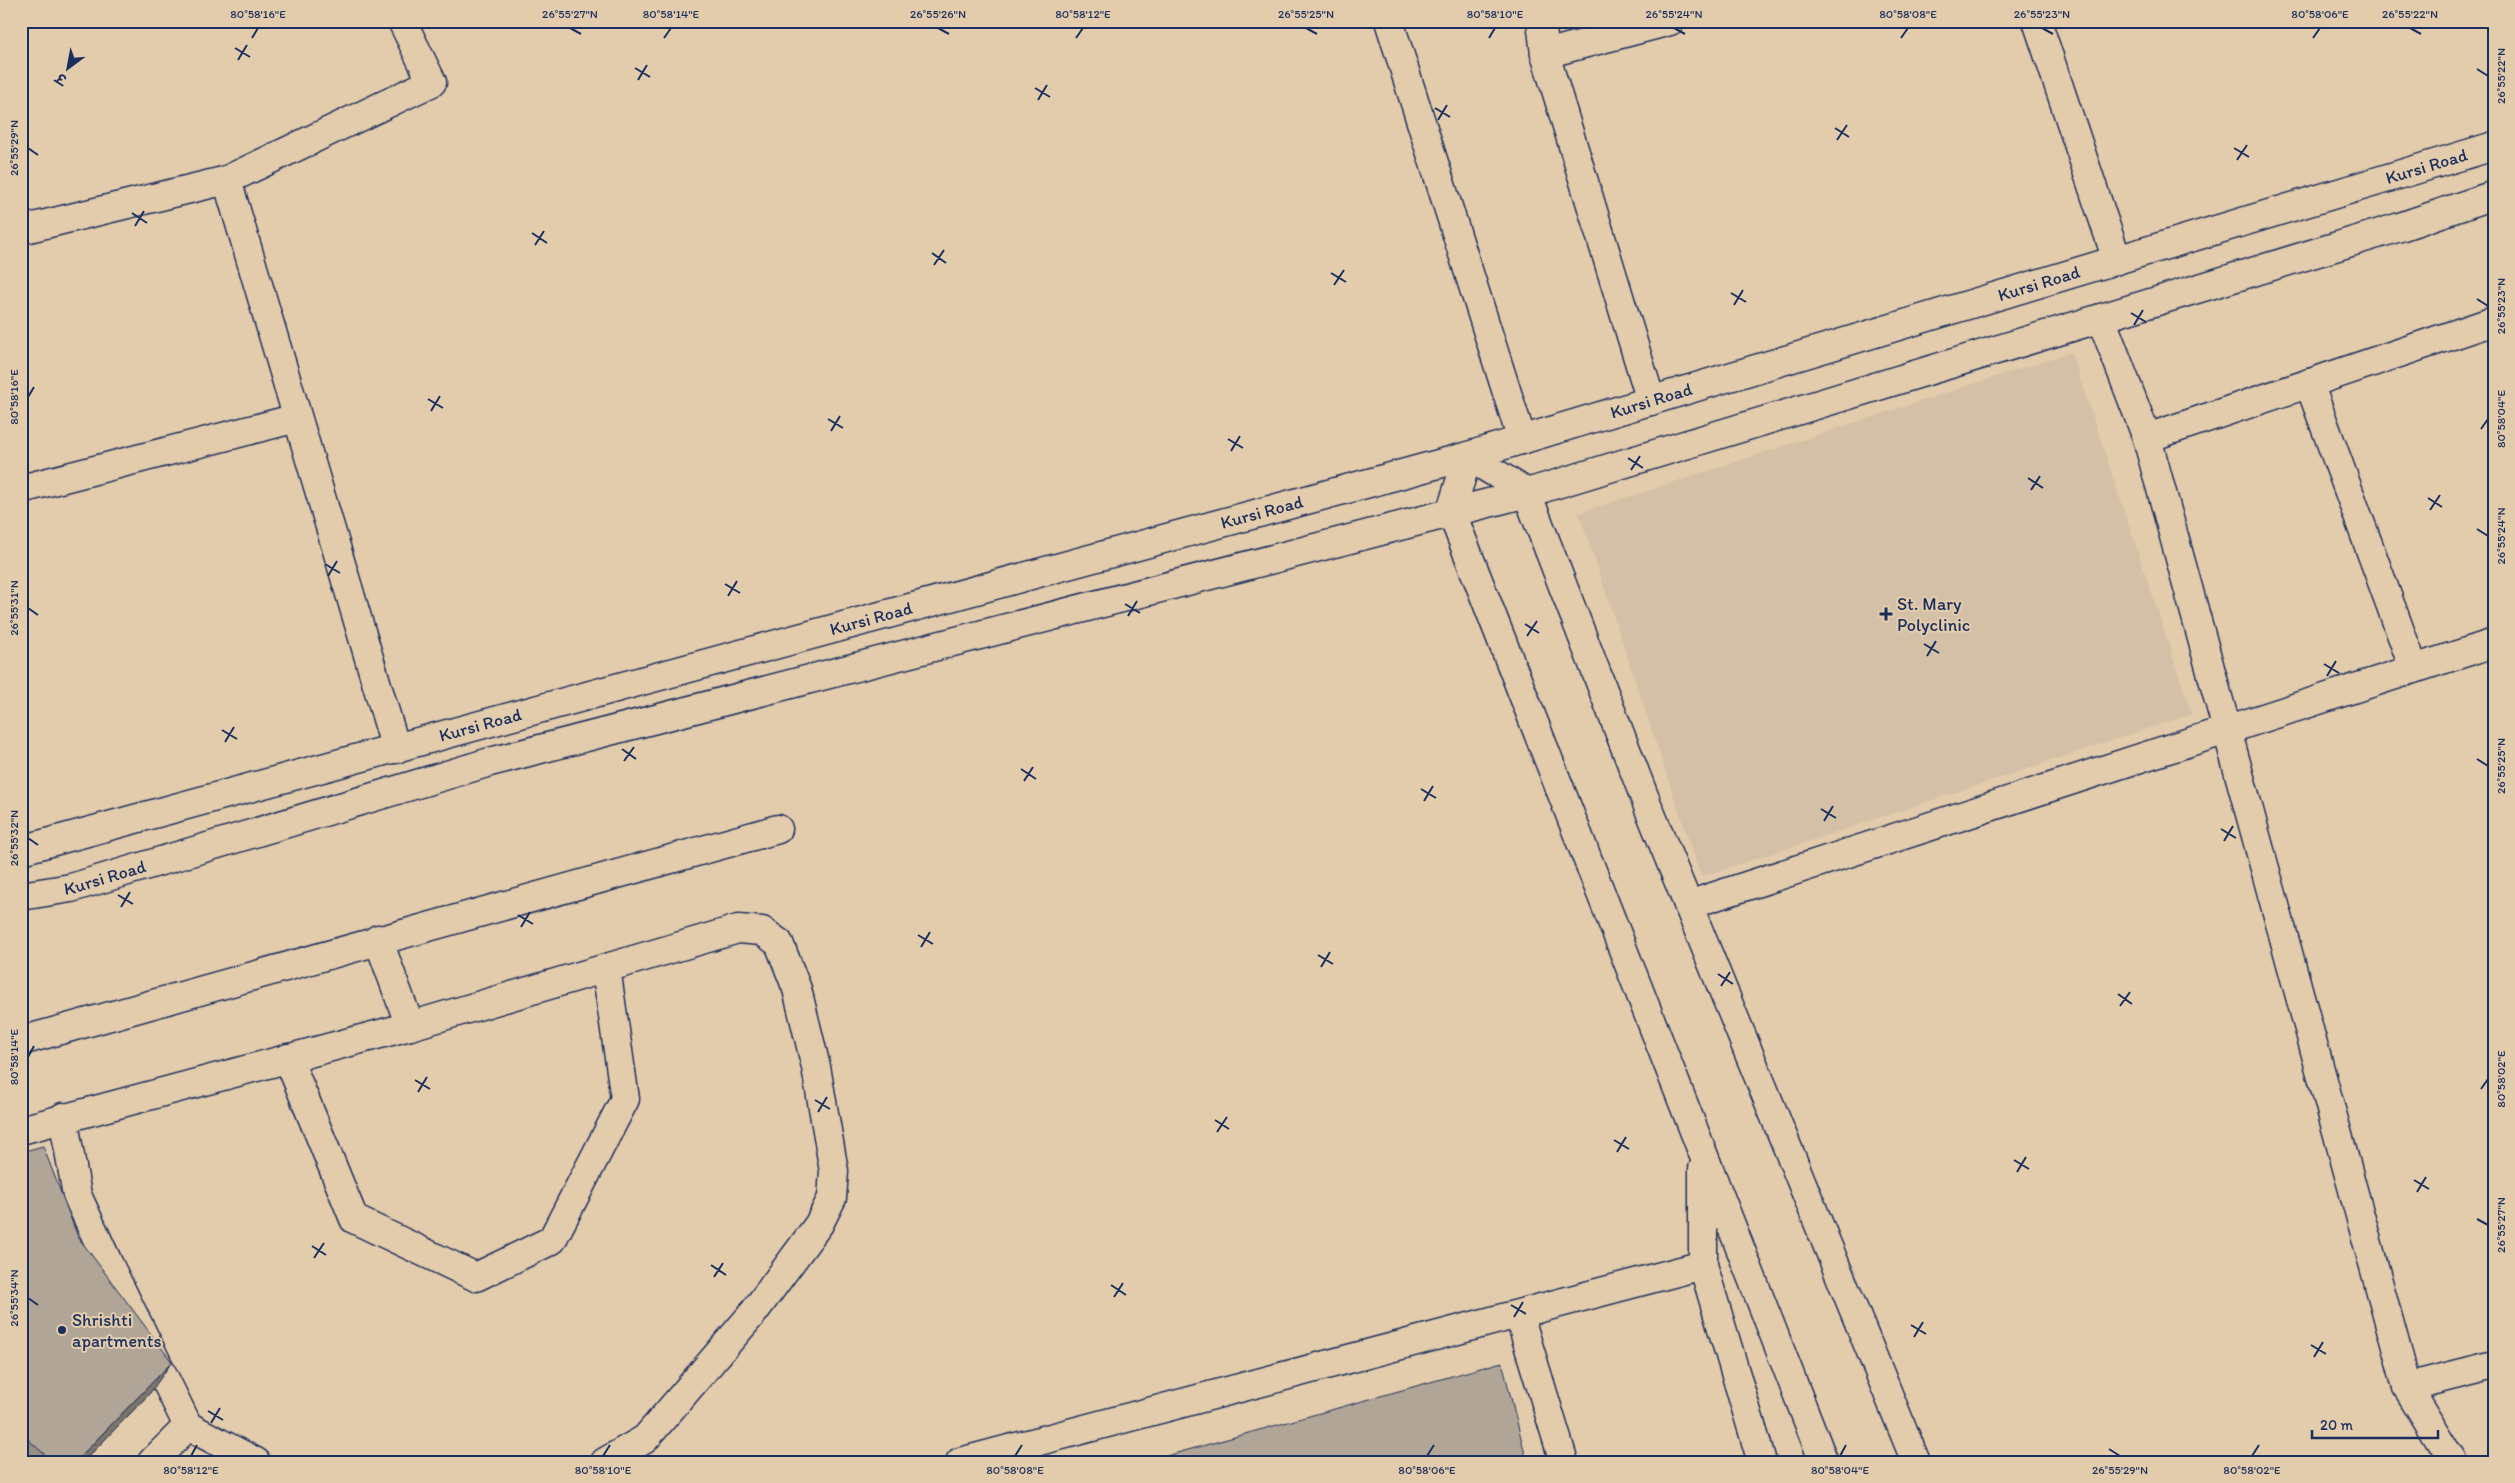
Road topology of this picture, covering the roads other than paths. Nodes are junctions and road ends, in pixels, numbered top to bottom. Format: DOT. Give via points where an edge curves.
graph roads {
  1 [pos="402,21"];
  2 [pos="1389,21"];
  3 [pos="1541,21"];
  4 [pos="1670,21"];
  5 [pos="2037,21"];
  6 [pos="1544,54"];
  7 [pos="2494,146"];
  8 [pos="227,180"];
  9 [pos="2494,196"];
  10 [pos="21,230"];
  11 [pos="2117,260"];
  12 [pos="2101,318"];
  13 [pos="2494,321"];
  14 [pos="2309,383"];
  15 [pos="1650,401"];
  16 [pos="298,418"];
  17 [pos="2146,438"];
  18 [pos="1522,440"];
  19 [pos="1468,456"];
  20 [pos="21,489"];
  21 [pos="1527,493"];
  22 [pos="1451,511"];
  23 [pos="939,600"];
  24 [pos="950,643"];
  25 [pos="2494,643"];
  26 [pos="747,652"];
  27 [pos="2414,669"];
  28 [pos="759,692"];
  29 [pos="2226,730"];
  30 [pos="396,749"];
  31 [pos="346,762"];
  32 [pos="360,801"];
  33 [pos="778,829"];
  34 [pos="21,850"];
  35 [pos="21,896"];
  36 [pos="1688,905"];
  37 [pos="378,939"];
  38 [pos="606,968"];
  39 [pos="410,1026"];
  40 [pos="21,1041"];
  41 [pos="288,1058"];
  42 [pos="63,1117"];
  43 [pos="21,1130"];
  44 [pos="1703,1154"];
  45 [pos="1704,1265"];
  46 [pos="1519,1315"];
  47 [pos="2494,1365"];
  48 [pos="2407,1387"];
  49 [pos="188,1426"];
  50 [pos="152,1462"];
  51 [pos="256,1462"];
  52 [pos="605,1462"];
  53 [pos="960,1462"];
  54 [pos="1564,1462"];
  55 [pos="1762,1462"];
  56 [pos="1824,1462"];
  57 [pos="1916,1462"];
  58 [pos="2453,1462"];
  1 -- 8 [label="street" via="432,82"];
  2 -- 18 [label="street"];
  3 -- 6 [label="street"];
  4 -- 6 [label="street"];
  5 -- 11 [label="street"];
  6 -- 15 [label="street"];
  7 -- 11 [label="street, Kursi Road"];
  8 -- 10 [label="street"];
  8 -- 16 [label="street"];
  9 -- 12 [label="street, Kursi Road"];
  11 -- 15 [label="street, Kursi Road"];
  12 -- 17 [label="street"];
  12 -- 21 [label="street, Kursi Road"];
  13 -- 14 [label="street"];
  14 -- 17 [label="street"];
  14 -- 27 [label="street"];
  15 -- 18 [label="street, Kursi Road"];
  16 -- 20 [label="street"];
  16 -- 30 [label="street"];
  17 -- 29 [label="street"];
  18 -- 19 [label="street, Kursi Road"];
  19 -- 21 [label="street"];
  19 -- 22 [label="street"];
  19 -- 23 [label="street, Kursi Road"];
  21 -- 22 [label="street, Kursi Road"];
  21 -- 36 [label="street"];
  22 -- 24 [label="street, Kursi Road"];
  22 -- 44 [label="street"];
  23 -- 24 [label="street"];
  23 -- 26 [label="street, Kursi Road"];
  24 -- 28 [label="street, Kursi Road"];
  25 -- 27 [label="street"];
  26 -- 28 [label="street"];
  26 -- 30 [label="street, Kursi Road"];
  27 -- 29 [label="street"];
  28 -- 32 [label="street, Kursi Road" via="490,762"];
  29 -- 36 [label="street"];
  29 -- 48 [label="street"];
  30 -- 31 [label="street, Kursi Road"];
  31 -- 32 [label="street"];
  31 -- 34 [label="street, Kursi Road"];
  32 -- 35 [label="street, Kursi Road" via="70,888"];
  33 -- 37 [label="street"];
  36 -- 57 [label="street"];
  37 -- 39 [label="street"];
  37 -- 40 [label="street"];
  38 -- 39 [label="street"];
  38 -- 41 [label="street" via="625,1098 552,1240 476,1277 354,1220"];
  38 -- 52 [label="street" via="738,930 762,931 779,943 797,989 816,1067 834,1171 832,1198 819,1224 754,1312 645,1439"];
  39 -- 41 [label="street"];
  41 -- 42 [label="street"];
  42 -- 43 [label="street"];
  42 -- 49 [label="street" via="77,1195"];
  44 -- 45 [label="street"];
  44 -- 56 [label="street"];
  45 -- 46 [label="street"];
  45 -- 55 [label="street"];
  46 -- 53 [label="street"];
  46 -- 54 [label="street"];
  47 -- 48 [label="street"];
  48 -- 58 [label="street"];
  49 -- 50 [label="street"];
  49 -- 51 [label="street"];
}
